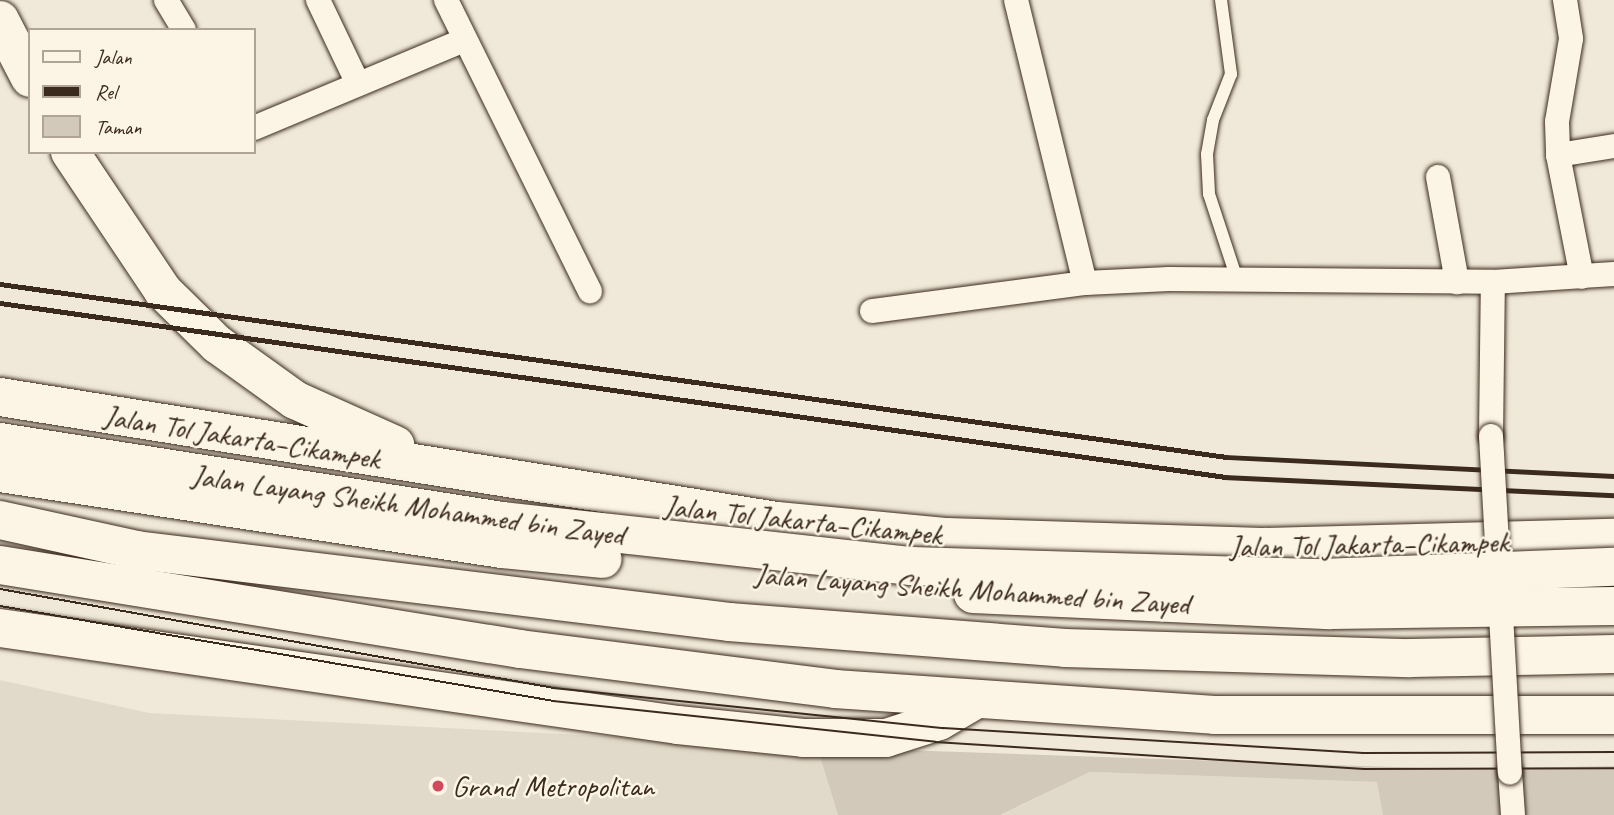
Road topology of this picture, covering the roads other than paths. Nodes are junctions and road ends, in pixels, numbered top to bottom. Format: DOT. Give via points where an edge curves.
graph roads {
  1 [pos="166,0"];
  2 [pos="318,0"];
  3 [pos="446,0"];
  4 [pos="1016,0"];
  5 [pos="1221,0"];
  6 [pos="1565,0"];
  7 [pos="0,20"];
  8 [pos="183,28"];
  9 [pos="462,41"];
  10 [pos="28,74"];
  11 [pos="358,84"];
  12 [pos="256,127"];
  13 [pos="1614,146"];
  14 [pos="71,154"];
  15 [pos="1558,155"];
  16 [pos="1438,177"];
  17 [pos="1614,274"];
  18 [pos="1582,277"];
  19 [pos="1237,279"];
  20 [pos="1457,282"];
  21 [pos="1493,282"];
  22 [pos="1085,283"];
  23 [pos="590,291"];
  24 [pos="872,311"];
  25 [pos="0,397"];
  26 [pos="0,442"];
  27 [pos="0,473"];
  28 [pos="584,493"];
  29 [pos="0,520"];
  30 [pos="1614,538"];
  31 [pos="0,565"];
  32 [pos="1614,567"];
  33 [pos="1614,606"];
  34 [pos="0,628"];
  35 [pos="1614,654"];
  36 [pos="975,700"];
  37 [pos="1614,715"];
  38 [pos="1513,815"];
  1 -- 8 [label="street"];
  2 -- 11 [label="street"];
  3 -- 9 [label="street"];
  4 -- 22 [label="street"];
  5 -- 19 [label="lane" via="1231,74 1213,120 1207,154 1209,194"];
  6 -- 15 [label="street" via="1571,39 1558,122"];
  7 -- 10 [label="highway"];
  9 -- 11 [label="street"];
  9 -- 23 [label="street"];
  11 -- 12 [label="street"];
  13 -- 15 [label="street"];
  14 -- 28 [label="highway" via="163,291 217,344 285,393 390,444"];
  15 -- 18 [label="street"];
  16 -- 20 [label="street"];
  17 -- 18 [label="street"];
  18 -- 21 [label="street"];
  19 -- 20 [label="street"];
  19 -- 22 [label="street"];
  20 -- 21 [label="street"];
  21 -- 38 [label="street, bridge" via="1491,436"];
  22 -- 24 [label="street"];
  25 -- 28 [label="highway, Jalan Tol Jakarta–Cikampek"];
  26 -- 32 [label="highway, Jalan Layang Sheikh Mohammed bin Zayed, bridge" via="502,521 911,566 1308,578"];
  27 -- 33 [label="highway, Jalan Layang Sheikh Mohammed bin Zayed, bridge" via="502,549 931,592 1331,610"];
  28 -- 30 [label="highway, Jalan Tol Jakarta–Cikampek" via="777,521 947,537 1262,547"];
  29 -- 35 [label="highway" via="136,550 729,622 1065,648 1410,658"];
  31 -- 36 [label="highway" via="520,649 835,689"];
  34 -- 36 [label="highway" via="678,725 803,738 886,738 939,721"];
  36 -- 37 [label="highway" via="1319,717"];
}
